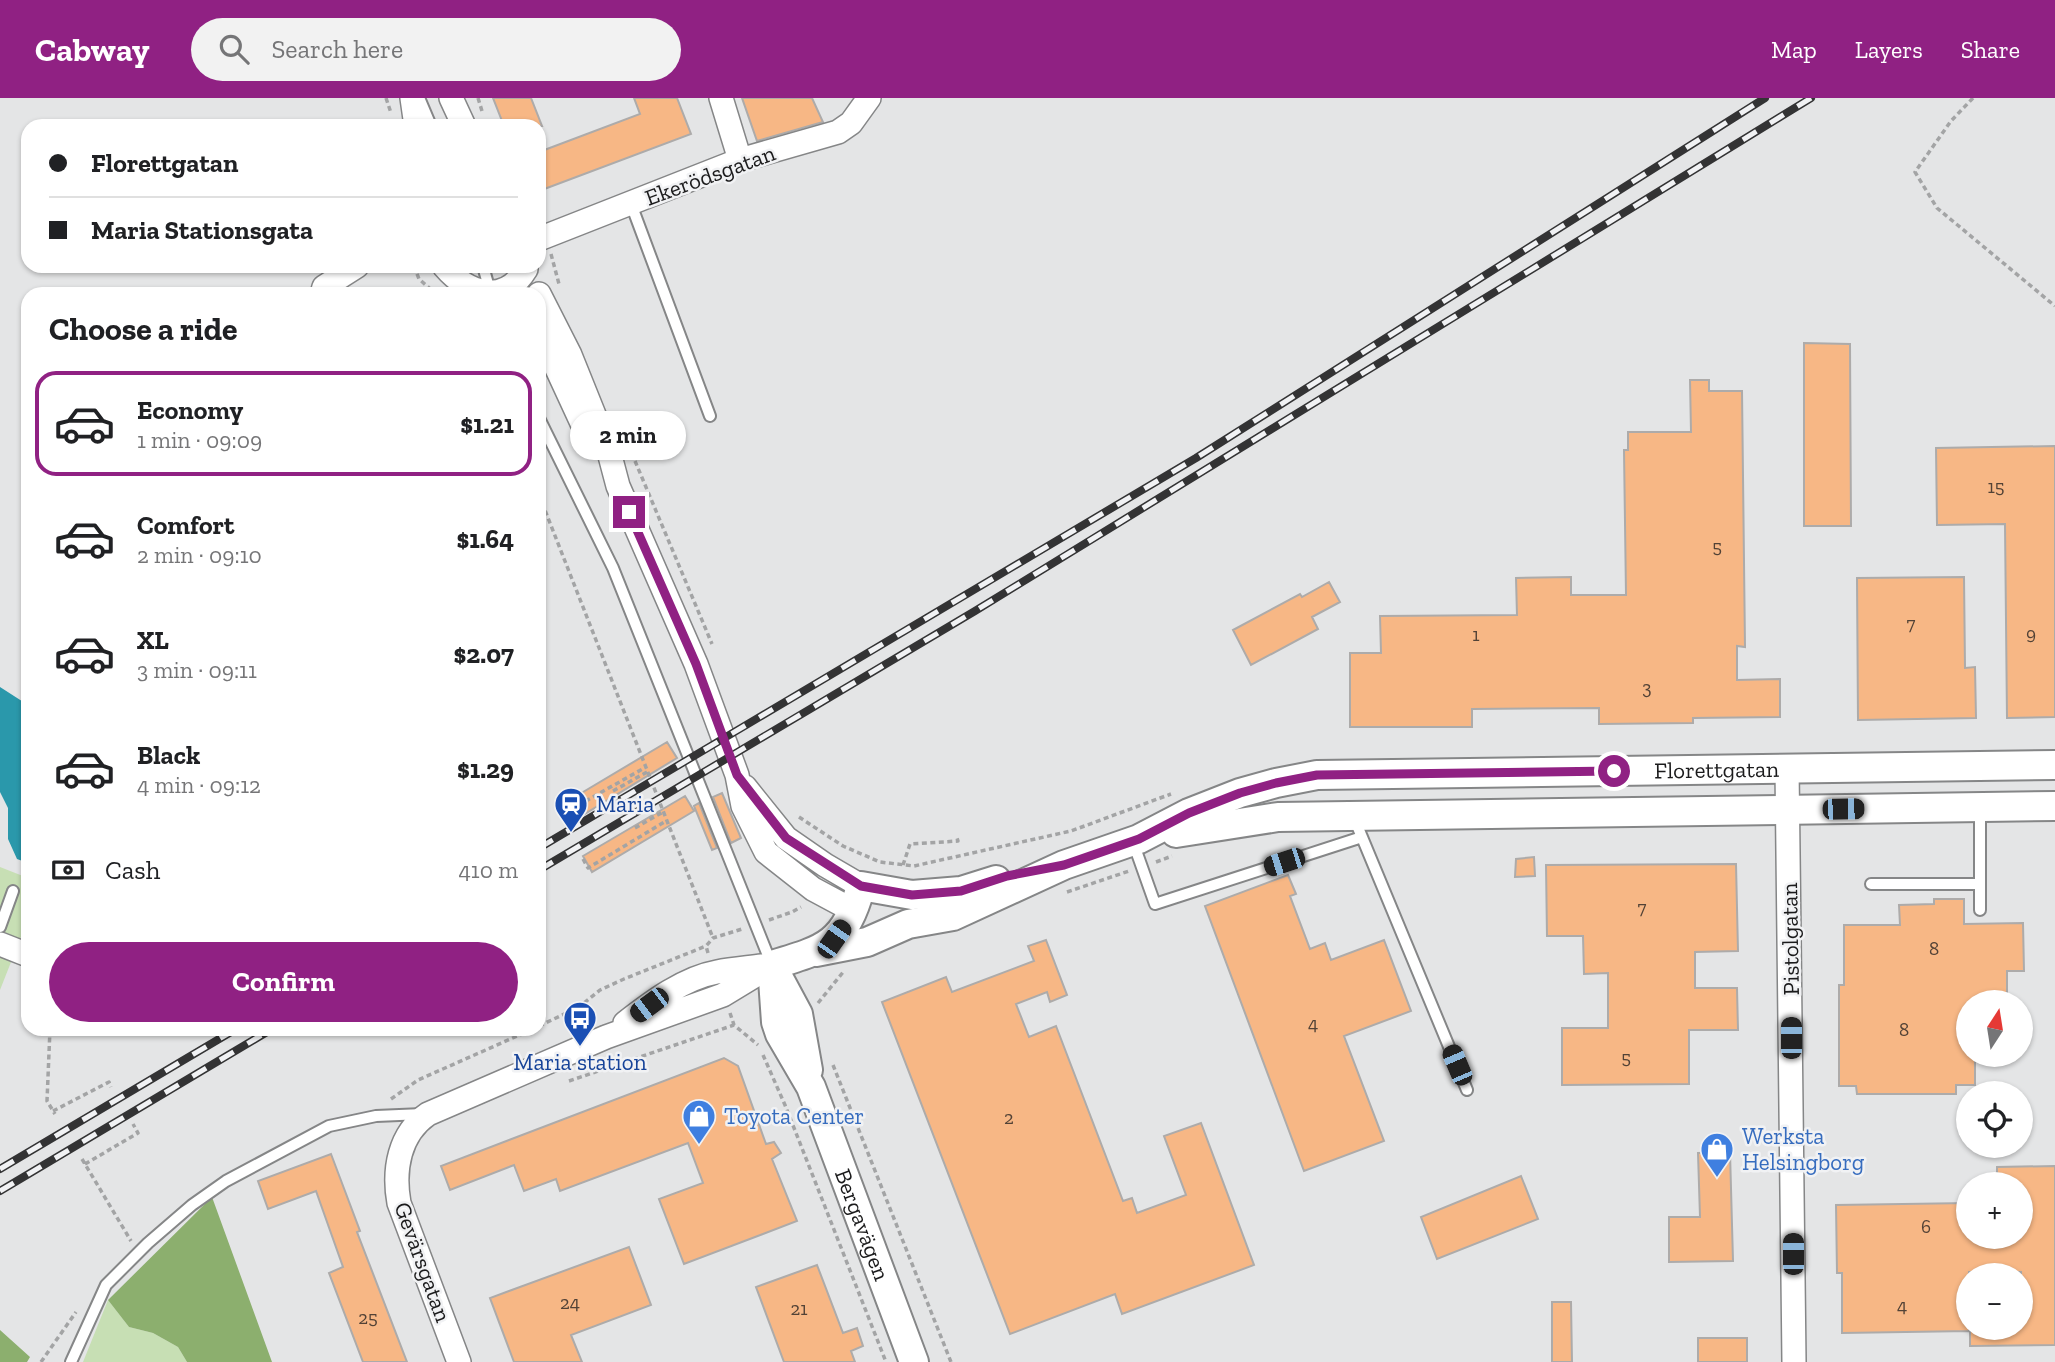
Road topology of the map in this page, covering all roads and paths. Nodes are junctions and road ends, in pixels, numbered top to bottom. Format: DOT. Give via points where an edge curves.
graph roads {
  1 [pos="412,98"];
  2 [pos="418,98"];
  3 [pos="449,98"];
  4 [pos="721,98"];
  5 [pos="869,98"];
  6 [pos="1973,98"];
  7 [pos="415,119"];
  8 [pos="428,119"];
  9 [pos="452,119"];
  10 [pos="460,119"];
  11 [pos="740,160"];
  12 [pos="631,204"];
  13 [pos="546,236"];
  14 [pos="346,273"];
  15 [pos="417,273"];
  16 [pos="450,273"];
  17 [pos="531,273"];
  18 [pos="326,287"];
  19 [pos="428,287"];
  20 [pos="471,287"];
  21 [pos="541,287"];
  22 [pos="546,293"];
  23 [pos="2055,306"];
  24 [pos="546,346"];
  25 [pos="710,416"];
  26 [pos="546,432"];
  27 [pos="631,452"];
  28 [pos="618,486"];
  29 [pos="546,513"];
  30 [pos="713,648"];
  31 [pos="2055,765"];
  32 [pos="1787,768"];
  33 [pos="647,769"];
  34 [pos="737,775"];
  35 [pos="613,791"];
  36 [pos="2055,806"];
  37 [pos="1980,807"];
  38 [pos="1788,810"];
  39 [pos="663,812"];
  40 [pos="570,816"];
  41 [pos="797,817"];
  42 [pos="666,821"];
  43 [pos="1357,826"];
  44 [pos="635,828"];
  45 [pos="956,835"];
  46 [pos="1138,849"];
  47 [pos="1176,855"];
  48 [pos="583,859"];
  49 [pos="903,865"];
  50 [pos="1064,865"];
  51 [pos="914,866"];
  52 [pos="1871,884"];
  53 [pos="1980,884"];
  54 [pos="813,889"];
  55 [pos="13,891"];
  56 [pos="1059,894"];
  57 [pos="858,899"];
  58 [pos="1980,909"];
  59 [pos="908,923"];
  60 [pos="757,924"];
  61 [pos="0,926"];
  62 [pos="0,944"];
  63 [pos="706,946"];
  64 [pos="21,952"];
  65 [pos="816,952"];
  66 [pos="772,965"];
  67 [pos="845,970"];
  68 [pos="787,1018"];
  69 [pos="546,1023"];
  70 [pos="734,1025"];
  71 [pos="746,1033"];
  72 [pos="50,1036"];
  73 [pos="517,1036"];
  74 [pos="758,1044"];
  75 [pos="833,1065"];
  76 [pos="569,1080"];
  77 [pos="111,1087"];
  78 [pos="1467,1090"];
  79 [pos="428,1114"];
  80 [pos="376,1116"];
  81 [pos="133,1124"];
  82 [pos="82,1159"];
  83 [pos="85,1164"];
  84 [pos="133,1244"];
  85 [pos="71,1362"];
  86 [pos="460,1362"];
  87 [pos="886,1362"];
  88 [pos="915,1362"];
  89 [pos="951,1362"];
  90 [pos="1794,1362"];
  1 -- 7 [label="street"];
  2 -- 8 [label="lane"];
  3 -- 9 [label="lane"];
  3 -- 10 [label="street"];
  4 -- 11 [label="street"];
  5 -- 11 [label="street, Ekerödsgatan" via="851,123 838,132"];
  6 -- 23 [label="path" via="1915,172 1937,208"];
  11 -- 12 [label="street, Ekerödsgatan"];
  12 -- 13 [label="street, Ekerödsgatan"];
  12 -- 25 [label="lane"];
  14 -- 18 [label="street"];
  15 -- 19 [label="path"];
  16 -- 20 [label="street"];
  17 -- 21 [label="street"];
  22 -- 28 [label="street"];
  24 -- 28 [label="street" via="605,472"];
  26 -- 60 [label="lane" via="613,568"];
  27 -- 30 [label="path"];
  28 -- 34 [label="street" via="696,664"];
  29 -- 33 [label="path"];
  31 -- 32 [label="street, Florettgatan"];
  32 -- 38 [label="street, Pistolgatan"];
  32 -- 46 [label="street, Florettgatan" via="1317,775 1240,793 1189,813"];
  33 -- 35 [label="path"];
  33 -- 39 [label="path"];
  33 -- 40 [label="path" via="568,811"];
  34 -- 54 [label="street" via="743,806 766,852"];
  34 -- 57 [label="street" via="786,838"];
  36 -- 37 [label="street, Florettgatan"];
  37 -- 38 [label="street, Florettgatan"];
  37 -- 53 [label="lane"];
  38 -- 43 [label="street, Florettgatan"];
  38 -- 90 [label="street, Pistolgatan"];
  39 -- 42 [label="path"];
  39 -- 44 [label="path"];
  41 -- 49 [label="path" via="843,846 880,862"];
  42 -- 48 [label="path" via="588,868"];
  42 -- 60 [label="path" via="713,938"];
  43 -- 46 [label="street, Florettgatan" via="1278,817 1242,820"];
  43 -- 46 [label="lane" via="1155,904"];
  43 -- 78 [label="lane"];
  45 -- 49 [label="path" via="958,841 910,844"];
  46 -- 47 [label="path"];
  46 -- 50 [label="street, Florettgatan"];
  46 -- 56 [label="path"];
  49 -- 51 [label="path"];
  50 -- 57 [label="street, Florettgatan" via="961,891"];
  50 -- 59 [label="street, Florettgatan" via="953,916"];
  52 -- 53 [label="lane"];
  53 -- 58 [label="lane"];
  54 -- 57 [label="street"];
  54 -- 60 [label="path" via="804,905"];
  55 -- 61 [label="lane"];
  57 -- 59 [label="street"];
  57 -- 65 [label="street, Gevärsgatan" via="834,939"];
  59 -- 65 [label="street, Florettgatan" via="867,942"];
  60 -- 66 [label="lane"];
  62 -- 64 [label="street"];
  63 -- 69 [label="path" via="600,990 579,1007"];
  65 -- 66 [label="street, Gevärsgatan"];
  66 -- 68 [label="street, Bergavägen"];
  66 -- 79 [label="street, Gevärsgatan" via="715,972 685,984 606,1037"];
  67 -- 68 [label="path" via="816,1007"];
  68 -- 71 [label="path"];
  68 -- 88 [label="street, Bergavägen"];
  70 -- 76 [label="path"];
  72 -- 77 [label="path" via="47,1101 54,1112 108,1082"];
  73 -- 80 [label="path" via="418,1080"];
  74 -- 87 [label="path"];
  75 -- 89 [label="path"];
  79 -- 80 [label="lane"];
  79 -- 86 [label="street, Gevärsgatan" via="416,1123 404,1145 397,1190"];
  80 -- 85 [label="lane" via="329,1126 226,1181 192,1205 106,1285"];
  81 -- 83 [label="path" via="138,1133"];
  82 -- 83 [label="path"];
  83 -- 84 [label="path"];
}
